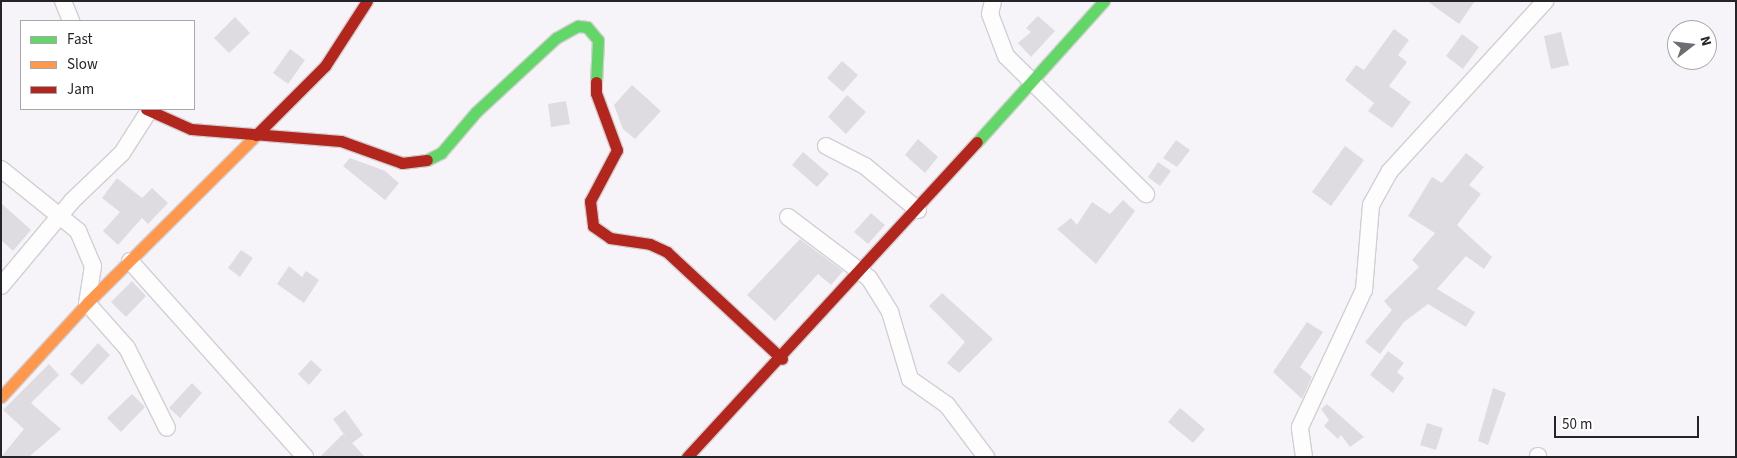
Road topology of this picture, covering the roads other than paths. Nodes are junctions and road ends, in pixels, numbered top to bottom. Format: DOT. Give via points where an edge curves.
graph roads {
  1 [pos="63,1"];
  2 [pos="367,1"];
  3 [pos="993,1"];
  4 [pos="1104,1"];
  5 [pos="1545,1"];
  6 [pos="71,20"];
  7 [pos="1033,82"];
  8 [pos="147,110"];
  9 [pos="258,136"];
  10 [pos="826,146"];
  11 [pos="1,169"];
  12 [pos="1146,194"];
  13 [pos="918,210"];
  14 [pos="60,216"];
  15 [pos="788,218"];
  16 [pos="130,261"];
  17 [pos="862,271"];
  18 [pos="1,286"];
  19 [pos="87,303"];
  20 [pos="782,359"];
  21 [pos="1,397"];
  22 [pos="167,428"];
  23 [pos="305,457"];
  24 [pos="687,457"];
  25 [pos="986,457"];
  26 [pos="1304,457"];
  1 -- 6 [label="street"];
  2 -- 9 [label="street" via="325,66"];
  3 -- 7 [label="street" via="990,14 998,43"];
  4 -- 7 [label="street"];
  5 -- 26 [label="street" via="1390,171 1371,205 1364,290 1300,427"];
  7 -- 12 [label="street"];
  7 -- 13 [label="street"];
  8 -- 9 [label="street" via="191,129"];
  8 -- 14 [label="street" via="122,153"];
  9 -- 16 [label="street"];
  9 -- 20 [label="street" via="341,141 402,163 429,161 556,38 574,28 587,27 598,40 596,93 617,150 590,201 593,226 610,238 650,244 667,252"];
  10 -- 13 [label="street" via="865,166"];
  11 -- 14 [label="street"];
  13 -- 17 [label="street"];
  14 -- 18 [label="street"];
  14 -- 19 [label="street" via="78,231 89,250 93,266"];
  15 -- 17 [label="street"];
  16 -- 19 [label="street"];
  16 -- 23 [label="street"];
  17 -- 20 [label="street"];
  17 -- 25 [label="street" via="890,312 910,378 947,405"];
  19 -- 21 [label="street"];
  19 -- 22 [label="street" via="127,348"];
  20 -- 24 [label="street"];
}
